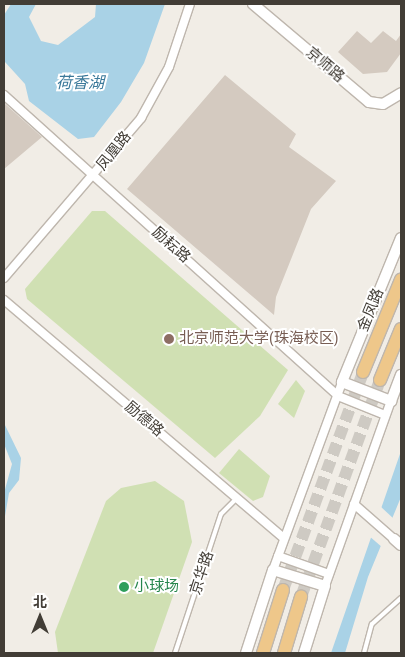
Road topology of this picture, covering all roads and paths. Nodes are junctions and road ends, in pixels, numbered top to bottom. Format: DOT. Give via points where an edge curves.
graph roads {
  1 [pos="190,4"];
  2 [pos="253,4"];
  3 [pos="401,93"];
  4 [pos="4,96"];
  5 [pos="94,176"];
  6 [pos="401,238"];
  7 [pos="4,278"];
  8 [pos="401,280"];
  9 [pos="4,300"];
  10 [pos="401,329"];
  11 [pos="363,372"];
  12 [pos="401,375"];
  13 [pos="380,380"];
  14 [pos="342,382"];
  15 [pos="338,396"];
  16 [pos="390,401"];
  17 [pos="385,415"];
  18 [pos="237,498"];
  19 [pos="354,504"];
  20 [pos="284,538"];
  21 [pos="398,542"];
  22 [pos="278,556"];
  23 [pos="273,570"];
  24 [pos="329,574"];
  25 [pos="325,586"];
  26 [pos="283,590"];
  27 [pos="301,597"];
  28 [pos="401,598"];
  29 [pos="175,653"];
  30 [pos="246,653"];
  31 [pos="263,653"];
  32 [pos="284,653"];
  33 [pos="304,653"];
  34 [pos="364,653"];
  1 -- 5 [label="street, 凤凰路" via="169,67 141,118"];
  2 -- 3 [label="street, 京师路" via="369,102 383,104"];
  4 -- 5 [label="street, 励耘路"];
  5 -- 7 [label="street, 凤凰路"];
  5 -- 15 [label="street, 励耘路"];
  6 -- 14 [label="street, 金凤路"];
  8 -- 11 [label="highway, 金凤路"];
  9 -- 18 [label="street, 励德路"];
  10 -- 13 [label="highway"];
  12 -- 16 [label="street"];
  14 -- 15 [label="street"];
  14 -- 16 [label="street"];
  15 -- 17 [label="street"];
  15 -- 20 [label="street"];
  16 -- 17 [label="street"];
  17 -- 19 [label="street"];
  18 -- 20 [label="street, 励德路"];
  18 -- 29 [label="lane, 京华路" via="221,514"];
  19 -- 21 [label="street"];
  19 -- 24 [label="street"];
  20 -- 22 [label="street"];
  22 -- 23 [label="street"];
  22 -- 24 [label="street"];
  23 -- 25 [label="street"];
  23 -- 30 [label="street"];
  24 -- 25 [label="street"];
  25 -- 33 [label="street"];
  26 -- 31 [label="highway"];
  27 -- 32 [label="highway"];
  28 -- 34 [label="lane" via="372,624"];
}
